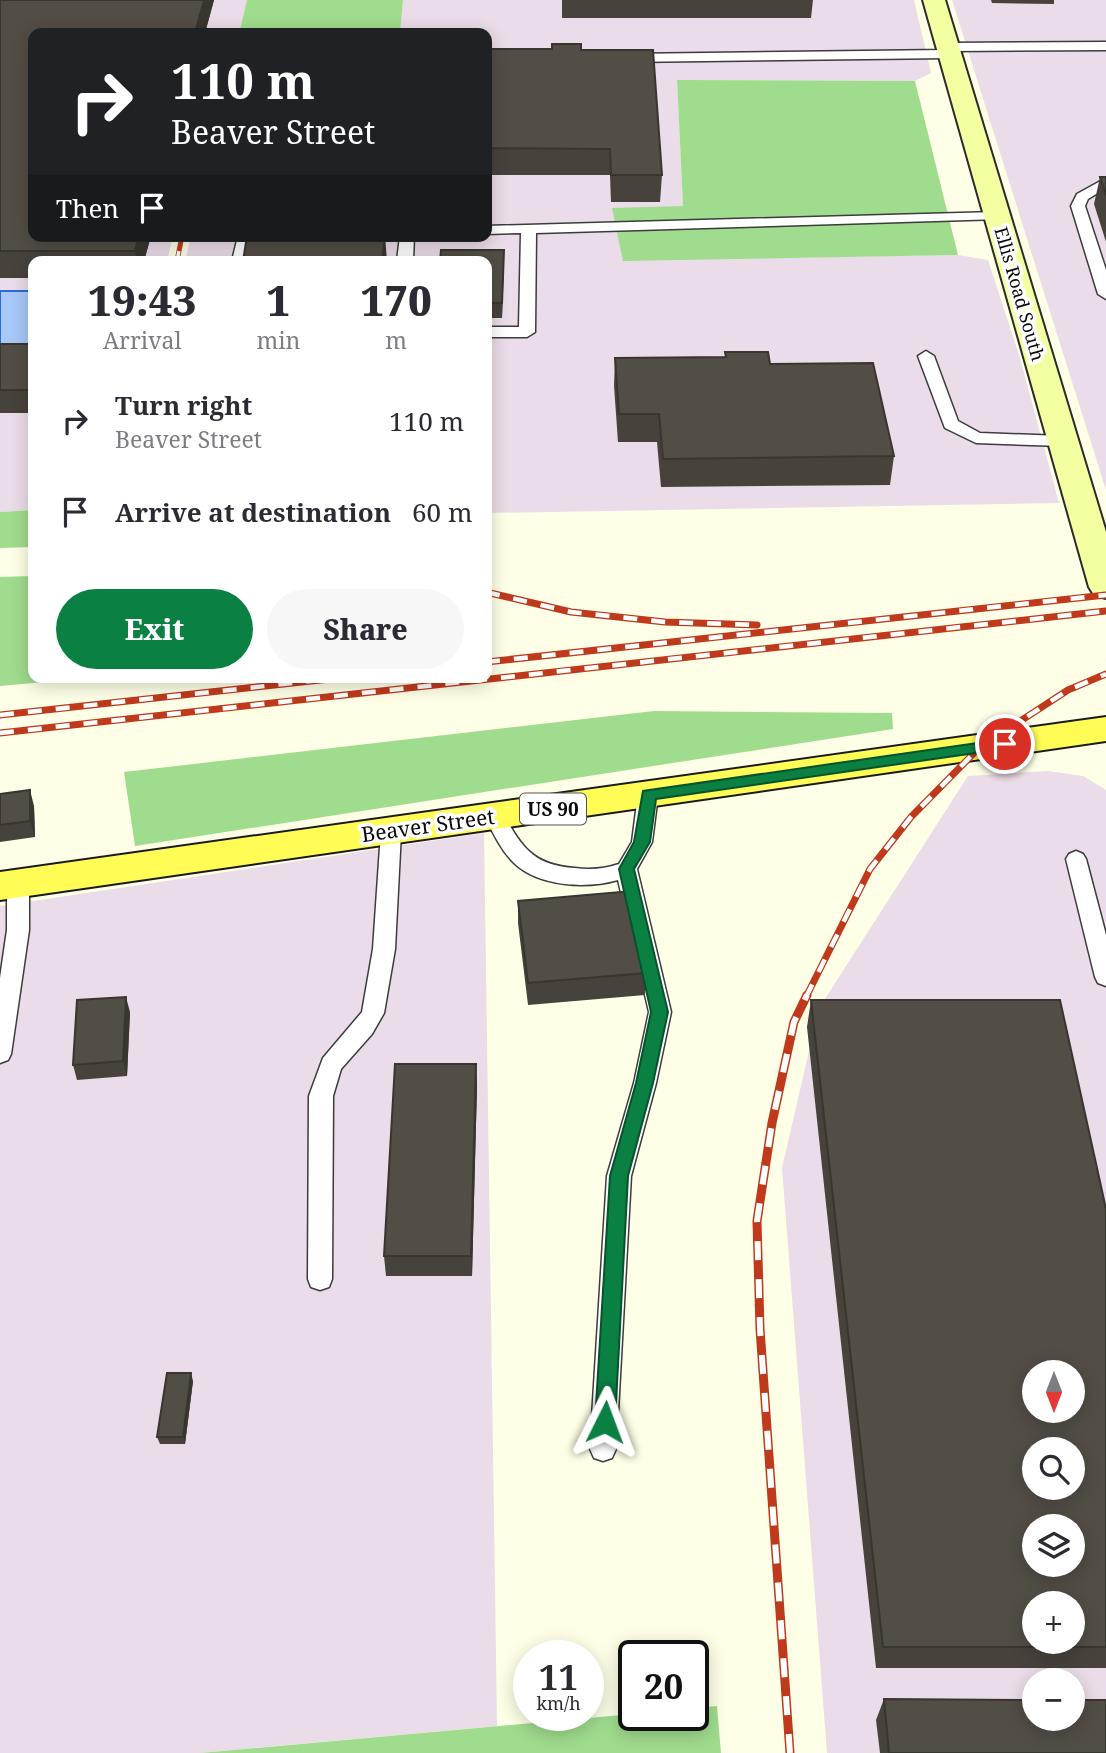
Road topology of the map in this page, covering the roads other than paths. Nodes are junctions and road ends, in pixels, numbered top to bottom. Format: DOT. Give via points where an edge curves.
graph roads {
  1 [pos="934,0"];
  2 [pos="1106,46"];
  3 [pos="948,51"];
  4 [pos="615,58"];
  5 [pos="1106,181"];
  6 [pos="996,216"];
  7 [pos="529,228"];
  8 [pos="492,230"];
  9 [pos="1106,294"];
  10 [pos="492,332"];
  11 [pos="926,356"];
  12 [pos="1062,440"];
  13 [pos="1106,587"];
  14 [pos="1106,729"];
  15 [pos="649,795"];
  16 [pos="495,817"];
  17 [pos="391,832"];
  18 [pos="1076,859"];
  19 [pos="626,869"];
  20 [pos="9,885"];
  21 [pos="1106,977"];
  22 [pos="0,1054"];
  23 [pos="320,1279"];
  24 [pos="603,1450"];
  1 -- 3 [label="street, Ellis Road South"];
  2 -- 3 [label="lane"];
  3 -- 4 [label="lane"];
  3 -- 6 [label="street, Ellis Road South"];
  5 -- 9 [label="lane" via="1082,197 1078,206"];
  6 -- 7 [label="lane"];
  6 -- 12 [label="street, Ellis Road South"];
  7 -- 8 [label="lane"];
  7 -- 10 [label="lane" via="527,332"];
  11 -- 12 [label="lane" via="951,424 976,438"];
  12 -- 13 [label="street, Ellis Road South"];
  14 -- 15 [label="main road, Beaver Street / US 90"];
  15 -- 16 [label="main road, Beaver Street / US 90"];
  15 -- 19 [label="lane" via="642,842"];
  16 -- 17 [label="main road, Beaver Street / US 90"];
  16 -- 19 [label="lane" via="509,845 527,864 547,874 601,878"];
  17 -- 20 [label="main road, Beaver Street / US 90"];
  17 -- 23 [label="lane" via="384,948 373,1013 331,1065 321,1096"];
  18 -- 21 [label="lane"];
  19 -- 24 [label="lane" via="660,1012 619,1176"];
  20 -- 22 [label="lane" via="18,930"];
}
